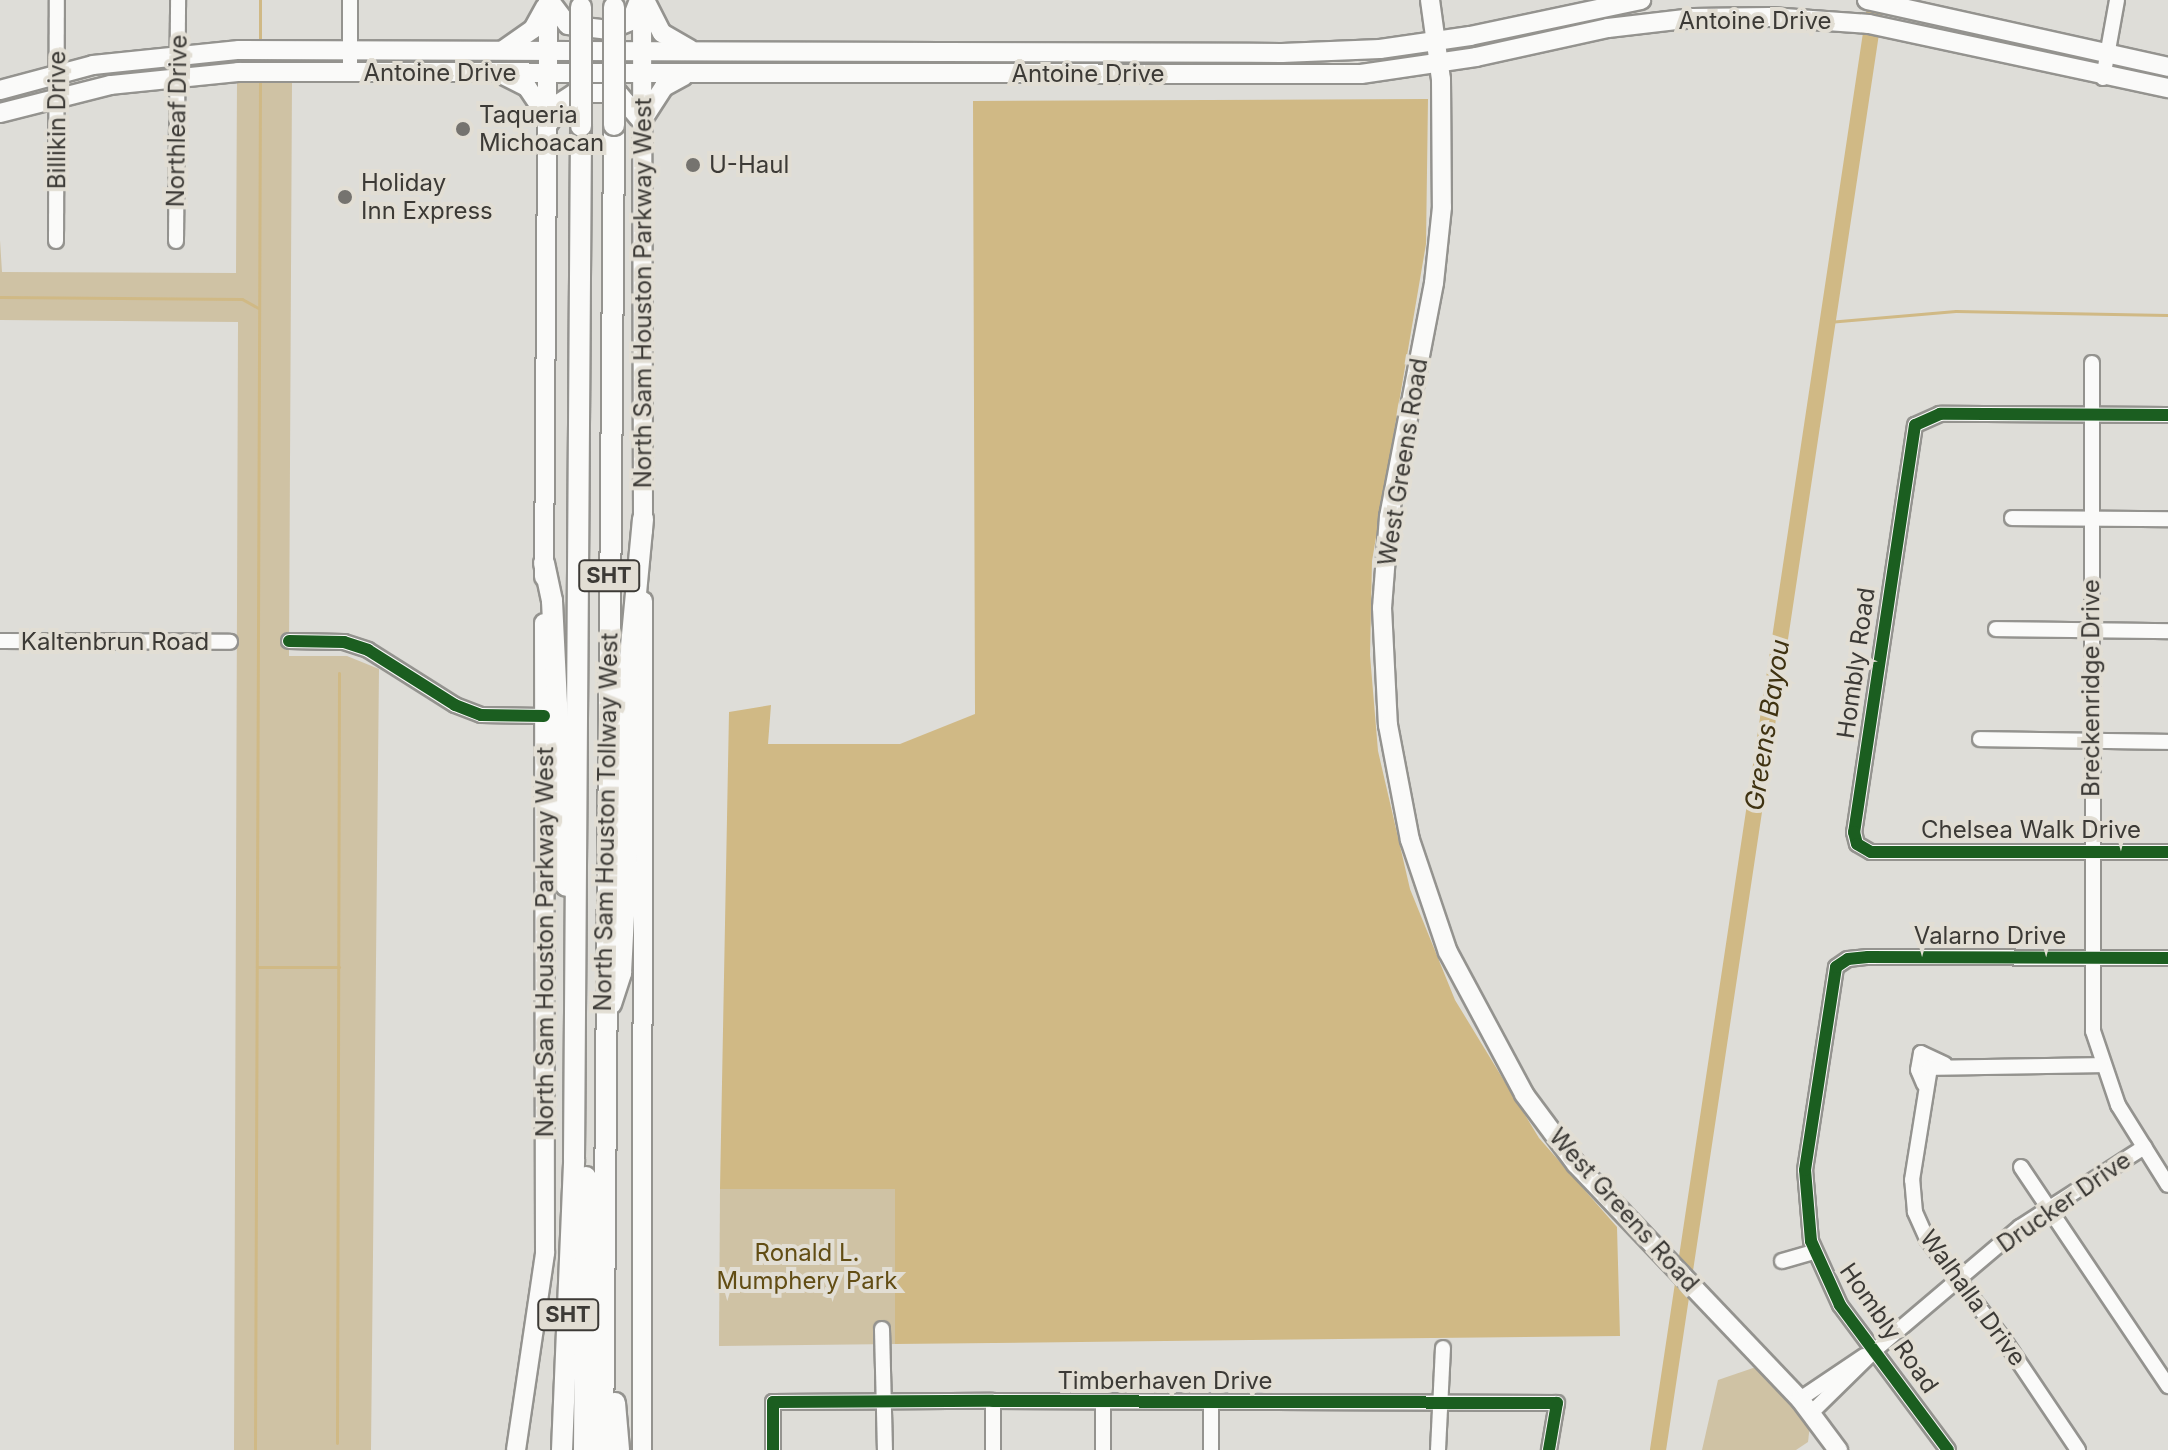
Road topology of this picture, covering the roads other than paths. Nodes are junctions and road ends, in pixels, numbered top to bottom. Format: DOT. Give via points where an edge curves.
graph roads {
  1 [pos="57,0"];
  2 [pos="178,0"];
  3 [pos="350,0"];
  4 [pos="548,0"];
  5 [pos="642,0"];
  6 [pos="1430,0"];
  7 [pos="1641,0"];
  8 [pos="1867,0"];
  9 [pos="2117,0"];
  10 [pos="614,3"];
  11 [pos="581,4"];
  12 [pos="1603,7"];
  13 [pos="1771,8"];
  14 [pos="1959,19"];
  15 [pos="1608,28"];
  16 [pos="1437,42"];
  17 [pos="1952,44"];
  18 [pos="350,49"];
  19 [pos="502,50"];
  20 [pos="547,50"];
  21 [pos="642,51"];
  22 [pos="696,51"];
  23 [pos="814,52"];
  24 [pos="971,52"];
  25 [pos="1125,53"];
  26 [pos="1282,53"];
  27 [pos="178,54"];
  28 [pos="2106,57"];
  29 [pos="1439,64"];
  30 [pos="2168,67"];
  31 [pos="350,73"];
  32 [pos="499,73"];
  33 [pos="57,74"];
  34 [pos="547,74"];
  35 [pos="642,74"];
  36 [pos="689,74"];
  37 [pos="814,74"];
  38 [pos="971,74"];
  39 [pos="1125,74"];
  40 [pos="1282,74"];
  41 [pos="177,78"];
  42 [pos="2103,78"];
  43 [pos="2168,88"];
  44 [pos="0,90"];
  45 [pos="56,96"];
  46 [pos="0,113"];
  47 [pos="547,122"];
  48 [pos="642,122"];
  49 [pos="56,241"];
  50 [pos="176,241"];
  51 [pos="2092,363"];
  52 [pos="2092,415"];
  53 [pos="2168,415"];
  54 [pos="581,505"];
  55 [pos="2012,518"];
  56 [pos="2092,518"];
  57 [pos="643,519"];
  58 [pos="2168,519"];
  59 [pos="544,563"];
  60 [pos="1996,629"];
  61 [pos="2091,631"];
  62 [pos="2168,631"];
  63 [pos="0,641"];
  64 [pos="289,641"];
  65 [pos="230,642"];
  66 [pos="544,716"];
  67 [pos="1980,739"];
  68 [pos="2090,742"];
  69 [pos="2168,742"];
  70 [pos="1894,852"];
  71 [pos="2168,852"];
  72 [pos="2090,853"];
  73 [pos="2089,958"];
  74 [pos="2168,958"];
  75 [pos="576,959"];
  76 [pos="1830,988"];
  77 [pos="604,1027"];
  78 [pos="2101,1065"];
  79 [pos="2144,1147"];
  80 [pos="2021,1167"];
  81 [pos="2168,1185"];
  82 [pos="2049,1207"];
  83 [pos="1814,1252"];
  84 [pos="1782,1261"];
  85 [pos="1958,1280"];
  86 [pos="882,1329"];
  87 [pos="1443,1348"];
  88 [pos="1875,1350"];
  89 [pos="604,1356"];
  90 [pos="2168,1386"];
  91 [pos="993,1401"];
  92 [pos="884,1402"];
  93 [pos="1443,1403"];
  94 [pos="1103,1405"];
  95 [pos="1211,1405"];
  96 [pos="1806,1406"];
  97 [pos="516,1450"];
  98 [pos="562,1450"];
  99 [pos="584,1450"];
  100 [pos="603,1450"];
  101 [pos="619,1450"];
  102 [pos="642,1450"];
  103 [pos="773,1450"];
  104 [pos="885,1450"];
  105 [pos="993,1450"];
  106 [pos="1103,1450"];
  107 [pos="1211,1450"];
  108 [pos="1438,1450"];
  109 [pos="1549,1450"];
  110 [pos="1838,1450"];
  111 [pos="1948,1450"];
  112 [pos="2078,1450"];
  1 -- 33 [label="street, Billikin Drive"];
  2 -- 27 [label="street, Northleaf Drive"];
  3 -- 18 [label="street"];
  4 -- 5 [label="main road" via="568,25 609,30 631,21"];
  4 -- 19 [label="main road" via="533,29"];
  4 -- 20 [label="main road, North Sam Houston Parkway West"];
  5 -- 21 [label="main road, North Sam Houston Parkway West"];
  5 -- 22 [label="main road" via="662,33"];
  6 -- 16 [label="main road, West Greens Road"];
  7 -- 12 [label="main road, Antoine Drive"];
  8 -- 14 [label="main road"];
  9 -- 28 [label="street"];
  10 -- 77 [label="highway, North Sam Houston Tollway West / SHT, bridge"];
  11 -- 54 [label="highway, North Sam Houston Tollway West / SHT, bridge"];
  12 -- 15 [label="main road"];
  12 -- 16 [label="main road, Antoine Drive"];
  13 -- 15 [label="main road, Antoine Drive"];
  13 -- 17 [label="main road, Antoine Drive"];
  14 -- 17 [label="main road"];
  14 -- 28 [label="main road"];
  15 -- 29 [label="main road, Antoine Drive"];
  16 -- 26 [label="main road, Antoine Drive"];
  16 -- 29 [label="main road, West Greens Road"];
  17 -- 42 [label="main road, Antoine Drive"];
  18 -- 19 [label="main road, Antoine Drive"];
  18 -- 27 [label="main road, Antoine Drive"];
  18 -- 31 [label="street"];
  19 -- 20 [label="main road, Antoine Drive"];
  20 -- 21 [label="main road, Antoine Drive"];
  20 -- 34 [label="main road, North Sam Houston Parkway West"];
  21 -- 22 [label="main road, Antoine Drive"];
  21 -- 35 [label="main road, North Sam Houston Parkway West"];
  22 -- 23 [label="main road, Antoine Drive"];
  23 -- 24 [label="main road, Antoine Drive"];
  23 -- 37 [label="main road"];
  24 -- 25 [label="main road, Antoine Drive"];
  24 -- 38 [label="main road"];
  25 -- 26 [label="main road, Antoine Drive"];
  25 -- 39 [label="main road"];
  26 -- 40 [label="main road"];
  27 -- 33 [label="main road, Antoine Drive"];
  27 -- 41 [label="street, Northleaf Drive"];
  28 -- 30 [label="main road"];
  28 -- 42 [label="street"];
  29 -- 40 [label="main road, Antoine Drive" via="1361,74"];
  29 -- 96 [label="main road, West Greens Road" via="1439,245 1384,562 1384,678 1399,795 1430,908 1500,1056 1576,1164"];
  31 -- 32 [label="main road, Antoine Drive"];
  31 -- 41 [label="main road, Antoine Drive" via="238,72"];
  32 -- 34 [label="main road, Antoine Drive"];
  32 -- 47 [label="main road" via="527,87"];
  33 -- 44 [label="main road, Antoine Drive"];
  33 -- 45 [label="street, Billikin Drive"];
  34 -- 35 [label="main road, Antoine Drive"];
  34 -- 47 [label="main road, North Sam Houston Parkway West"];
  35 -- 36 [label="main road, Antoine Drive"];
  35 -- 48 [label="main road, North Sam Houston Parkway West"];
  36 -- 37 [label="main road, Antoine Drive"];
  36 -- 48 [label="main road" via="664,87"];
  37 -- 38 [label="main road, Antoine Drive"];
  38 -- 39 [label="main road, Antoine Drive"];
  39 -- 40 [label="main road, Antoine Drive"];
  41 -- 45 [label="main road, Antoine Drive"];
  41 -- 50 [label="street, Northleaf Drive"];
  42 -- 43 [label="main road, Antoine Drive"];
  45 -- 46 [label="main road, Antoine Drive"];
  45 -- 49 [label="street, Billikin Drive"];
  47 -- 48 [label="main road" via="558,104 575,93 618,93"];
  47 -- 59 [label="main road, North Sam Houston Parkway West"];
  48 -- 57 [label="main road, North Sam Houston Parkway West"];
  51 -- 52 [label="street, Breckenridge Drive"];
  52 -- 53 [label="street"];
  52 -- 56 [label="street, Breckenridge Drive"];
  52 -- 70 [label="street, Hombly Road" via="1940,414 1915,425 1854,832 1857,844 1871,852"];
  54 -- 75 [label="highway, North Sam Houston Tollway West / SHT"];
  54 -- 99 [label="highway, North Sam Houston Tollway West / SHT" via="588,732"];
  55 -- 56 [label="street"];
  56 -- 58 [label="street"];
  56 -- 61 [label="street, Breckenridge Drive"];
  57 -- 77 [label="highway" via="626,699 621,973"];
  57 -- 102 [label="main road, North Sam Houston Parkway West"];
  59 -- 66 [label="main road, North Sam Houston Parkway West"];
  59 -- 75 [label="highway" via="552,601 561,849"];
  60 -- 61 [label="street"];
  61 -- 62 [label="street"];
  61 -- 68 [label="street, Breckenridge Drive"];
  63 -- 65 [label="street, Kaltenbrun Road"];
  64 -- 66 [label="street" via="344,642 368,650 455,705 481,715"];
  66 -- 97 [label="main road, North Sam Houston Parkway West" via="545,1253"];
  67 -- 68 [label="street"];
  68 -- 69 [label="street"];
  68 -- 72 [label="street, Breckenridge Drive"];
  70 -- 72 [label="street, Chelsea Walk Drive"];
  71 -- 72 [label="street, Chelsea Walk Drive"];
  72 -- 73 [label="street, Breckenridge Drive"];
  73 -- 74 [label="street, Valarno Drive"];
  73 -- 76 [label="street, Valarno Drive" via="1848,959 1836,967"];
  73 -- 78 [label="street, Breckenridge Drive" via="2093,1031"];
  75 -- 98 [label="highway, North Sam Houston Tollway West / SHT"];
  76 -- 83 [label="street, Hombly Road" via="1804,1181"];
  77 -- 89 [label="highway, North Sam Houston Tollway West / SHT"];
  78 -- 79 [label="street, Breckenridge Drive"];
  78 -- 85 [label="street, Walhalla Drive" via="1930,1068 1912,1198 1927,1239"];
  79 -- 81 [label="street, Breckenridge Drive"];
  79 -- 82 [label="street, Drucker Drive"];
  80 -- 82 [label="street"];
  82 -- 85 [label="street, Drucker Drive"];
  82 -- 90 [label="street"];
  83 -- 84 [label="street"];
  83 -- 88 [label="street, Hombly Road" via="1832,1293"];
  85 -- 88 [label="street, Drucker Drive"];
  85 -- 112 [label="street, Walhalla Drive"];
  86 -- 92 [label="street"];
  87 -- 93 [label="street"];
  88 -- 96 [label="street, Drucker Drive"];
  88 -- 111 [label="street, Hombly Road"];
  89 -- 100 [label="highway, North Sam Houston Tollway West / SHT"];
  89 -- 101 [label="highway, North Sam Houston Tollway West / SHT"];
  91 -- 92 [label="street, Timberhaven Drive"];
  91 -- 94 [label="street, Timberhaven Drive"];
  91 -- 105 [label="street"];
  92 -- 103 [label="street, Timberhaven Drive" via="773,1402"];
  92 -- 104 [label="street"];
  93 -- 95 [label="street, Timberhaven Drive"];
  93 -- 108 [label="street"];
  93 -- 109 [label="street, Timberhaven Drive" via="1557,1403"];
  94 -- 95 [label="street, Timberhaven Drive"];
  94 -- 106 [label="street"];
  95 -- 107 [label="street"];
  96 -- 110 [label="main road, West Greens Road"];
}
